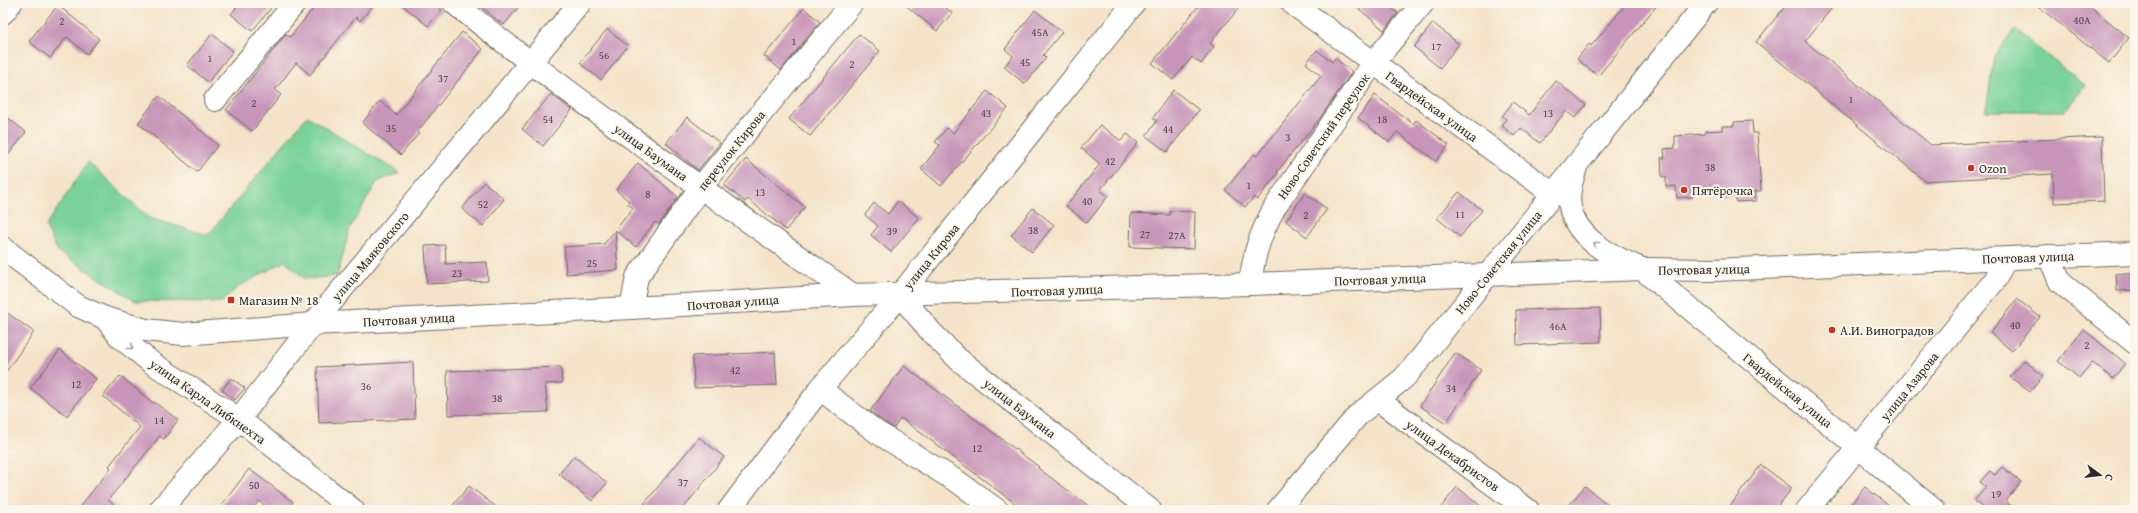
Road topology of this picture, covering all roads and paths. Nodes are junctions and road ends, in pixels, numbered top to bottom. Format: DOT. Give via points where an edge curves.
graph roads {
  1 [pos="11,3"];
  2 [pos="296,3"];
  3 [pos="454,3"];
  4 [pos="580,3"];
  5 [pos="852,3"];
  6 [pos="1134,3"];
  7 [pos="1292,3"];
  8 [pos="1423,3"];
  9 [pos="1706,3"];
  10 [pos="3,13"];
  11 [pos="1373,63"];
  12 [pos="530,64"];
  13 [pos="215,100"];
  14 [pos="1577,164"];
  15 [pos="700,188"];
  16 [pos="1553,194"];
  17 [pos="3,248"];
  18 [pos="2135,253"];
  19 [pos="2049,256"];
  20 [pos="2006,258"];
  21 [pos="1642,270"];
  22 [pos="1487,275"];
  23 [pos="1250,284"];
  24 [pos="900,294"];
  25 [pos="853,295"];
  26 [pos="631,308"];
  27 [pos="105,318"];
  28 [pos="313,324"];
  29 [pos="2135,343"];
  30 [pos="820,389"];
  31 [pos="1378,400"];
  32 [pos="239,419"];
  33 [pos="1859,448"];
  34 [pos="731,509"];
  35 [pos="160,510"];
  36 [pos="353,510"];
  37 [pos="997,510"];
  38 [pos="1150,510"];
  39 [pos="1278,510"];
  40 [pos="1528,510"];
  41 [pos="1807,510"];
  42 [pos="1934,510"];
  1 -- 10 [label="street"];
  2 -- 13 [label="street"];
  3 -- 12 [label="street, улица Баумана"];
  4 -- 12 [label="street, улица Маяковского"];
  5 -- 15 [label="street, переулок Кирова"];
  6 -- 24 [label="street, улица Кирова"];
  7 -- 11 [label="street, Гвардейская улица"];
  8 -- 11 [label="street, Ново-Советский переулок"];
  9 -- 14 [label="street, Ново-Советская улица"];
  11 -- 16 [label="street, Гвардейская улица"];
  11 -- 23 [label="street, Ново-Советский переулок" via="1275,207 1254,253"];
  12 -- 15 [label="street, улица Баумана"];
  12 -- 28 [label="street, улица Маяковского"];
  14 -- 16 [label="street, Ново-Советская улица"];
  21 -- 14 [label="street, one-way" via="1613,257 1588,238 1579,227 1569,201"];
  15 -- 25 [label="street, улица Баумана"];
  15 -- 26 [label="street, переулок Кирова" via="637,277"];
  16 -- 22 [label="street, Ново-Советская улица"];
  17 -- 27 [label="street, Почтовая улица" via="78,306"];
  18 -- 19 [label="street, Почтовая улица"];
  19 -- 20 [label="street, Почтовая улица"];
  19 -- 29 [label="street" via="2060,282"];
  20 -- 21 [label="street, Почтовая улица" via="1713,270"];
  20 -- 33 [label="street, улица Азарова" via="1995,280"];
  21 -- 22 [label="street, Почтовая улица"];
  21 -- 33 [label="street, Гвардейская улица"];
  22 -- 23 [label="street, Почтовая улица"];
  22 -- 31 [label="street, Ново-Советская улица" via="1409,372"];
  23 -- 24 [label="street, Почтовая улица"];
  24 -- 25 [label="street, Почтовая улица"];
  24 -- 30 [label="street, улица Кирова"];
  24 -- 38 [label="street, улица Баумана" via="932,333 958,359"];
  25 -- 26 [label="street, Почтовая улица"];
  26 -- 28 [label="street, Почтовая улица"];
  27 -- 28 [label="street, Почтовая улица" via="146,330 183,334"];
  27 -- 32 [label="street, улица Карла Либкнехта, one-way" via="120,338 152,363"];
  28 -- 32 [label="street, улица Маяковского"];
  30 -- 34 [label="street, улица Кирова"];
  30 -- 37 [label="street" via="878,433 958,482"];
  31 -- 39 [label="street, Ново-Советская улица" via="1358,415"];
  31 -- 40 [label="street, улица Декабристов"];
  32 -- 35 [label="street, улица Маяковского"];
  32 -- 36 [label="street, улица Карла Либкнехта"];
  33 -- 41 [label="street, улица Азарова"];
  33 -- 42 [label="street, Гвардейская улица"];
}
